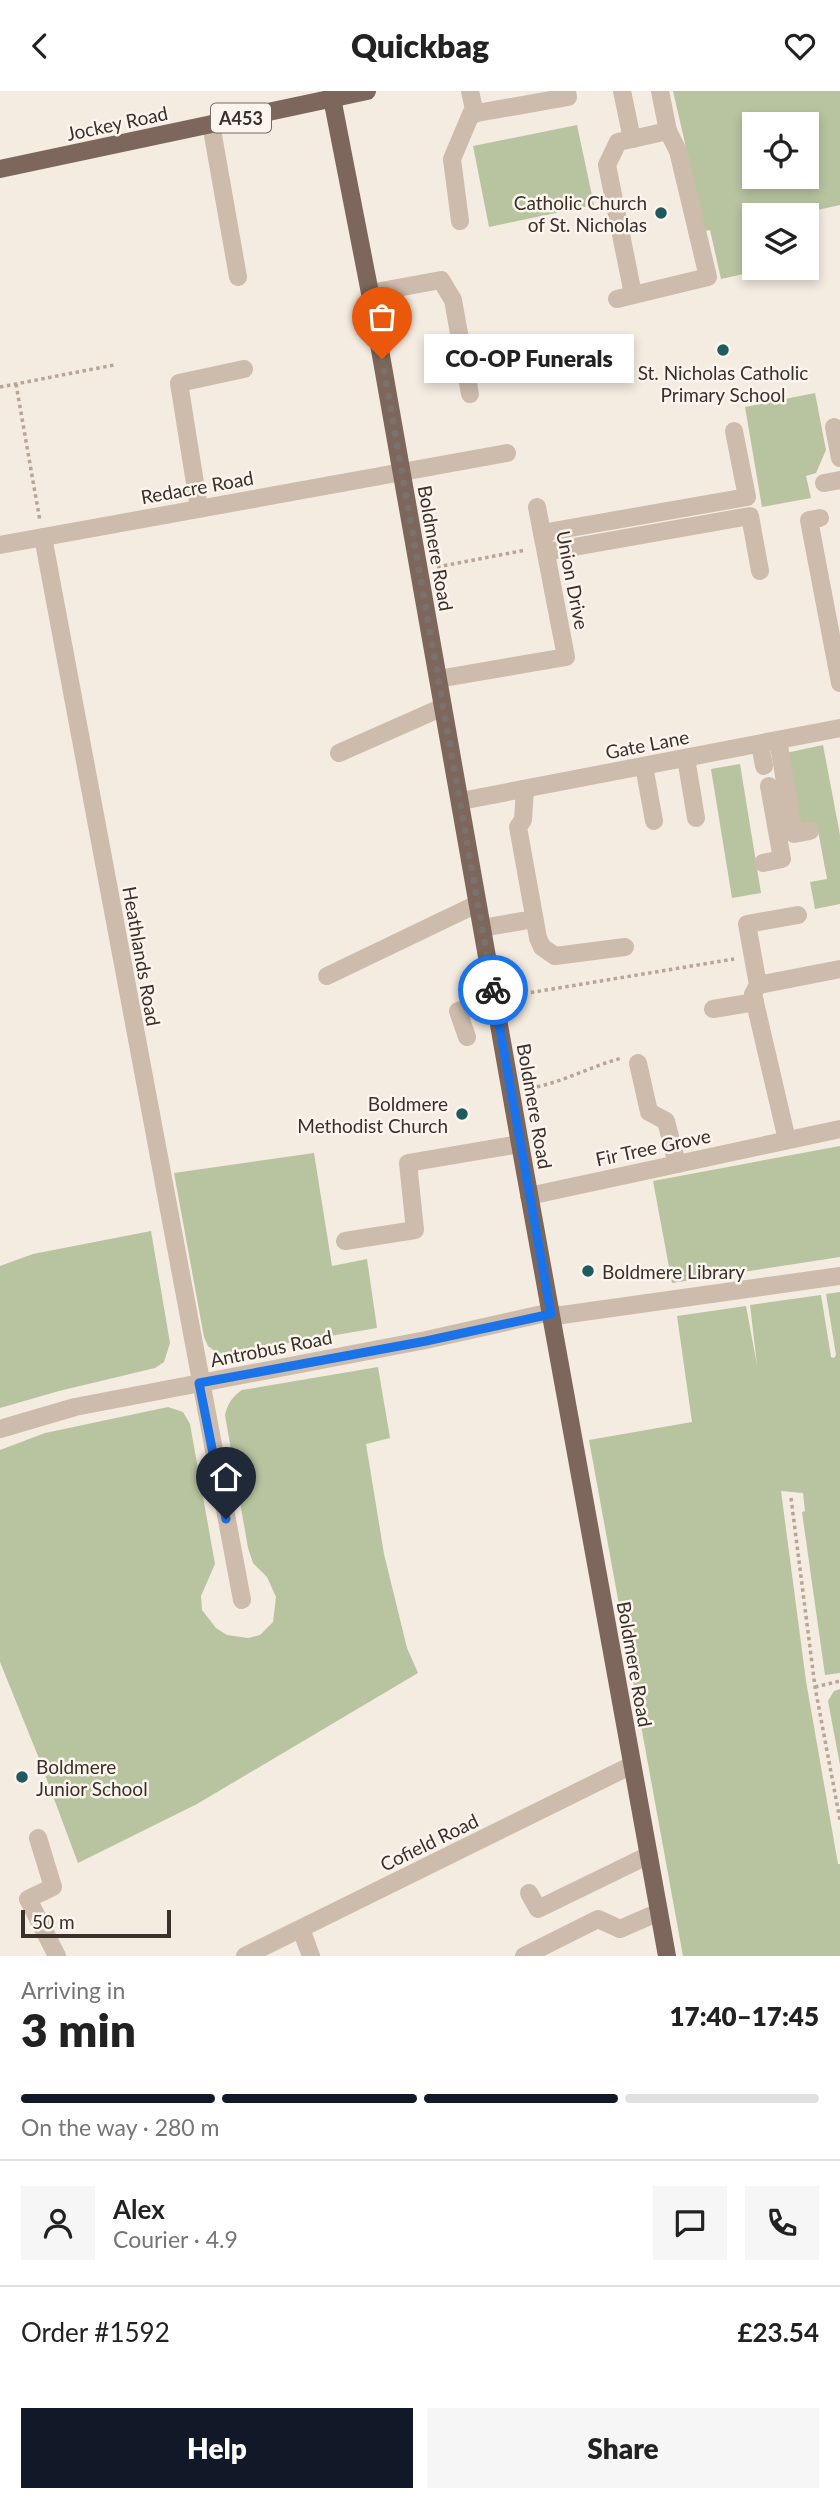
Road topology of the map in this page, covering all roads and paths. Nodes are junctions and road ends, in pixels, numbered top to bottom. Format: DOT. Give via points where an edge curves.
graph roads {
  1 [pos="367,91"];
  2 [pos="470,91"];
  3 [pos="567,91"];
  4 [pos="622,91"];
  5 [pos="660,91"];
  6 [pos="331,95"];
  7 [pos="475,114"];
  8 [pos="211,124"];
  9 [pos="668,131"];
  10 [pos="632,139"];
  11 [pos="0,169"];
  12 [pos="460,221"];
  13 [pos="238,277"];
  14 [pos="370,293"];
  15 [pos="114,365"];
  16 [pos="244,369"];
  17 [pos="16,384"];
  18 [pos="0,387"];
  19 [pos="470,394"];
  20 [pos="834,427"];
  21 [pos="733,431"];
  22 [pos="507,453"];
  23 [pos="840,459"];
  24 [pos="402,471"];
  25 [pos="537,507"];
  26 [pos="199,508"];
  27 [pos="821,518"];
  28 [pos="43,537"];
  29 [pos="545,544"];
  30 [pos="0,545"];
  31 [pos="418,571"];
  32 [pos="760,571"];
  33 [pos="438,679"];
  34 [pos="840,683"];
  35 [pos="443,707"];
  36 [pos="840,728"];
  37 [pos="769,742"];
  38 [pos="339,753"];
  39 [pos="686,758"];
  40 [pos="644,766"];
  41 [pos="764,766"];
  42 [pos="769,786"];
  43 [pos="525,789"];
  44 [pos="461,801"];
  45 [pos="696,818"];
  46 [pos="654,821"];
  47 [pos="810,831"];
  48 [pos="763,863"];
  49 [pos="477,904"];
  50 [pos="798,915"];
  51 [pos="534,919"];
  52 [pos="482,928"];
  53 [pos="625,947"];
  54 [pos="752,956"];
  55 [pos="840,969"];
  56 [pos="327,976"];
  57 [pos="756,994"];
  58 [pos="495,999"];
  59 [pos="713,1009"];
  60 [pos="467,1037"];
  61 [pos="638,1063"];
  62 [pos="510,1091"];
  63 [pos="840,1129"];
  64 [pos="787,1140"];
  65 [pos="520,1144"];
  66 [pos="677,1164"];
  67 [pos="529,1196"];
  68 [pos="345,1241"];
  69 [pos="840,1276"];
  70 [pos="551,1314"];
  71 [pos="199,1383"];
  72 [pos="0,1429"];
  73 [pos="791,1498"];
  74 [pos="242,1601"];
  75 [pos="840,1681"];
  76 [pos="815,1687"];
  77 [pos="632,1765"];
  78 [pos="840,1820"];
  79 [pos="38,1838"];
  80 [pos="649,1855"];
  81 [pos="529,1893"];
  82 [pos="659,1912"];
  83 [pos="301,1929"];
  84 [pos="665,1955"];
  85 [pos="57,1956"];
  86 [pos="245,1956"];
  87 [pos="311,1956"];
  88 [pos="524,1956"];
  1 -- 6 [label="main road, Jockey Road / A453"];
  2 -- 7 [label="street"];
  3 -- 7 [label="street" via="568,97"];
  4 -- 10 [label="street"];
  5 -- 9 [label="street"];
  6 -- 8 [label="main road, Jockey Road / A453"];
  6 -- 14 [label="main road, Boldmere Road"];
  7 -- 12 [label="street" via="471,114 452,159"];
  8 -- 11 [label="main road, Jockey Road / A453"];
  8 -- 13 [label="street"];
  9 -- 10 [label="street"];
  9 -- 10 [label="street" via="678,151 708,277 625,297 607,165 618,142"];
  14 -- 19 [label="street" via="441,280 453,300"];
  14 -- 24 [label="main road, Boldmere Road"];
  15 -- 17 [label="path"];
  16 -- 26 [label="street" via="179,383"];
  17 -- 18 [label="path"];
  17 -- 28 [label="path"];
  20 -- 23 [label="street"];
  21 -- 29 [label="street" via="747,497"];
  22 -- 24 [label="street, Redacre Road"];
  24 -- 26 [label="street, Redacre Road"];
  24 -- 31 [label="main road, Boldmere Road"];
  25 -- 29 [label="street, Union Drive"];
  26 -- 28 [label="street, Redacre Road"];
  27 -- 34 [label="street" via="809,520"];
  28 -- 30 [label="street, Redacre Road"];
  28 -- 71 [label="street, Heathlands Road"];
  29 -- 31 [label="path"];
  29 -- 32 [label="street" via="750,516"];
  29 -- 33 [label="street, Union Drive" via="566,657"];
  31 -- 33 [label="main road, Boldmere Road"];
  33 -- 35 [label="main road, Boldmere Road"];
  35 -- 38 [label="street"];
  35 -- 44 [label="main road, Boldmere Road"];
  36 -- 37 [label="street, Gate Lane"];
  37 -- 39 [label="street, Gate Lane"];
  37 -- 41 [label="street"];
  37 -- 47 [label="street" via="794,834"];
  39 -- 40 [label="street, Gate Lane"];
  39 -- 45 [label="street"];
  40 -- 43 [label="street, Gate Lane"];
  40 -- 46 [label="street"];
  42 -- 48 [label="street" via="782,859"];
  43 -- 44 [label="street, Gate Lane"];
  43 -- 51 [label="street" via="525,810 518,828"];
  44 -- 49 [label="main road, Boldmere Road"];
  49 -- 52 [label="main road, Boldmere Road"];
  49 -- 56 [label="street"];
  50 -- 54 [label="street" via="747,924"];
  51 -- 52 [label="street"];
  51 -- 53 [label="street" via="542,947 555,956"];
  52 -- 58 [label="main road, Boldmere Road"];
  54 -- 57 [label="street"];
  54 -- 58 [label="path"];
  55 -- 57 [label="street"];
  57 -- 59 [label="street"];
  57 -- 64 [label="street"];
  58 -- 60 [label="street" via="458,1011"];
  58 -- 62 [label="main road, Boldmere Road"];
  61 -- 62 [label="path" via="636,1055 626,1057 540,1087"];
  61 -- 66 [label="street" via="649,1112 666,1121"];
  62 -- 65 [label="main road, Boldmere Road"];
  63 -- 64 [label="street, Fir Tree Grove"];
  64 -- 66 [label="street, Fir Tree Grove"];
  65 -- 67 [label="main road, Boldmere Road"];
  65 -- 68 [label="street" via="408,1163 415,1230"];
  66 -- 67 [label="street, Fir Tree Grove"];
  67 -- 70 [label="main road, Boldmere Road"];
  69 -- 70 [label="street, Antrobus Road"];
  70 -- 71 [label="street, Antrobus Road"];
  70 -- 77 [label="main road, Boldmere Road"];
  71 -- 72 [label="street, Antrobus Road" via="75,1407"];
  71 -- 74 [label="street, Heathlands Road"];
  73 -- 76 [label="path"];
  75 -- 76 [label="path"];
  76 -- 78 [label="path"];
  77 -- 80 [label="main road, Boldmere Road"];
  77 -- 83 [label="street, Cofield Road"];
  79 -- 85 [label="street" via="53,1887 28,1899"];
  80 -- 81 [label="street" via="538,1909"];
  80 -- 82 [label="main road, Boldmere Road"];
  82 -- 84 [label="main road, Boldmere Road"];
  82 -- 88 [label="street" via="620,1929 598,1919"];
  83 -- 86 [label="street, Cofield Road"];
  83 -- 87 [label="street"];
}
